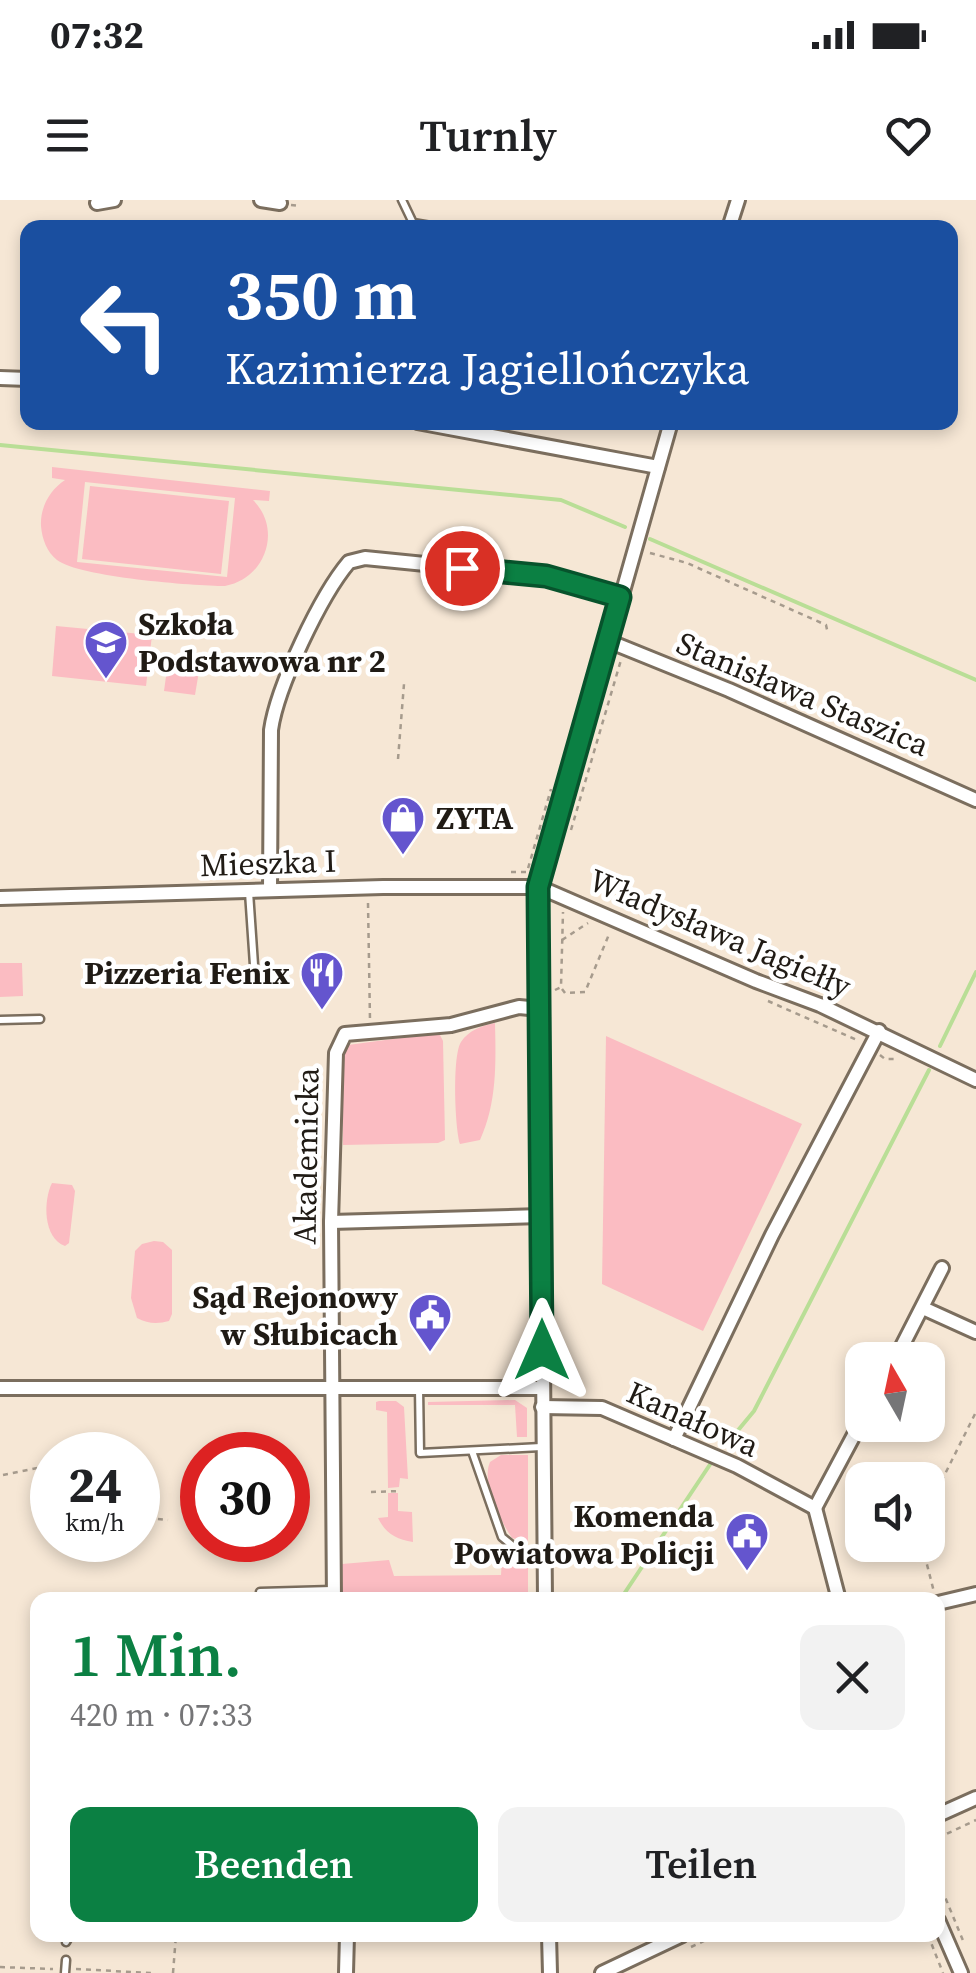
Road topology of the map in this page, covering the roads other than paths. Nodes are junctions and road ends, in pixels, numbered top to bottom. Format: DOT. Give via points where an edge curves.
graph roads {
  1 [pos="114,200"];
  2 [pos="261,200"];
  3 [pos="97,203"];
  4 [pos="280,204"];
  5 [pos="460,430"];
  6 [pos="670,430"];
  7 [pos="658,467"];
  8 [pos="620,597"];
  9 [pos="608,641"];
  10 [pos="976,800"];
  11 [pos="538,887"];
  12 [pos="270,890"];
  13 [pos="249,891"];
  14 [pos="0,898"];
  15 [pos="254,964"];
  16 [pos="540,1009"];
  17 [pos="40,1019"];
  18 [pos="0,1020"];
  19 [pos="880,1031"];
  20 [pos="976,1080"];
  21 [pos="542,1216"];
  22 [pos="331,1222"];
  23 [pos="942,1268"];
  24 [pos="923,1308"];
  25 [pos="976,1332"];
  26 [pos="905,1342"];
  27 [pos="0,1388"];
  28 [pos="334,1388"];
  29 [pos="419,1388"];
  30 [pos="542,1388"];
  31 [pos="542,1408"];
  32 [pos="674,1440"];
  33 [pos="850,1442"];
  34 [pos="542,1448"];
  35 [pos="472,1451"];
  36 [pos="815,1508"];
  37 [pos="544,1553"];
  38 [pos="334,1592"];
  39 [pos="545,1592"];
  40 [pos="837,1592"];
  41 [pos="976,1594"];
  42 [pos="945,1600"];
  43 [pos="976,1798"];
  44 [pos="945,1813"];
  45 [pos="945,1936"];
  46 [pos="347,1942"];
  47 [pos="549,1942"];
  48 [pos="667,1942"];
  49 [pos="66,1960"];
  50 [pos="65,1973"];
  51 [pos="346,1973"];
  52 [pos="550,1973"];
  53 [pos="602,1973"];
  54 [pos="961,1973"];
  1 -- 3 [label="street"];
  2 -- 4 [label="street"];
  5 -- 7 [label="street"];
  6 -- 7 [label="street"];
  7 -- 8 [label="street"];
  8 -- 9 [label="street"];
  8 -- 12 [label="street" via="546,576 350,562 274,706"];
  9 -- 10 [label="street, Stanisława Staszica"];
  9 -- 11 [label="street"];
  11 -- 12 [label="street, Mieszka I"];
  11 -- 16 [label="street"];
  11 -- 19 [label="street, Władysława Jagiełły"];
  12 -- 13 [label="street, Mieszka I"];
  13 -- 14 [label="street, Mieszka I"];
  13 -- 15 [label="lane"];
  16 -- 21 [label="street"];
  16 -- 22 [label="street, Akademicka" via="345,1034 336,1053"];
  17 -- 18 [label="lane"];
  19 -- 20 [label="street, Władysława Jagiełły"];
  19 -- 32 [label="street"];
  21 -- 22 [label="street"];
  21 -- 30 [label="street"];
  22 -- 28 [label="street, Akademicka"];
  23 -- 24 [label="street"];
  24 -- 25 [label="street"];
  24 -- 26 [label="street"];
  27 -- 28 [label="street"];
  28 -- 29 [label="street"];
  28 -- 38 [label="street, Akademicka"];
  29 -- 30 [label="street"];
  29 -- 35 [label="lane" via="420,1453"];
  30 -- 31 [label="street"];
  31 -- 32 [label="street, Kanałowa" via="602,1408"];
  31 -- 34 [label="street"];
  32 -- 36 [label="street, Kanałowa"];
  33 -- 36 [label="street"];
  34 -- 35 [label="lane"];
  34 -- 37 [label="street"];
  35 -- 37 [label="lane" via="502,1537 520,1552"];
  36 -- 40 [label="street"];
  37 -- 39 [label="street"];
  41 -- 42 [label="street"];
  43 -- 44 [label="street"];
  45 -- 54 [label="street"];
  46 -- 51 [label="street"];
  47 -- 52 [label="street"];
  48 -- 53 [label="street"];
  49 -- 50 [label="lane"];
}
